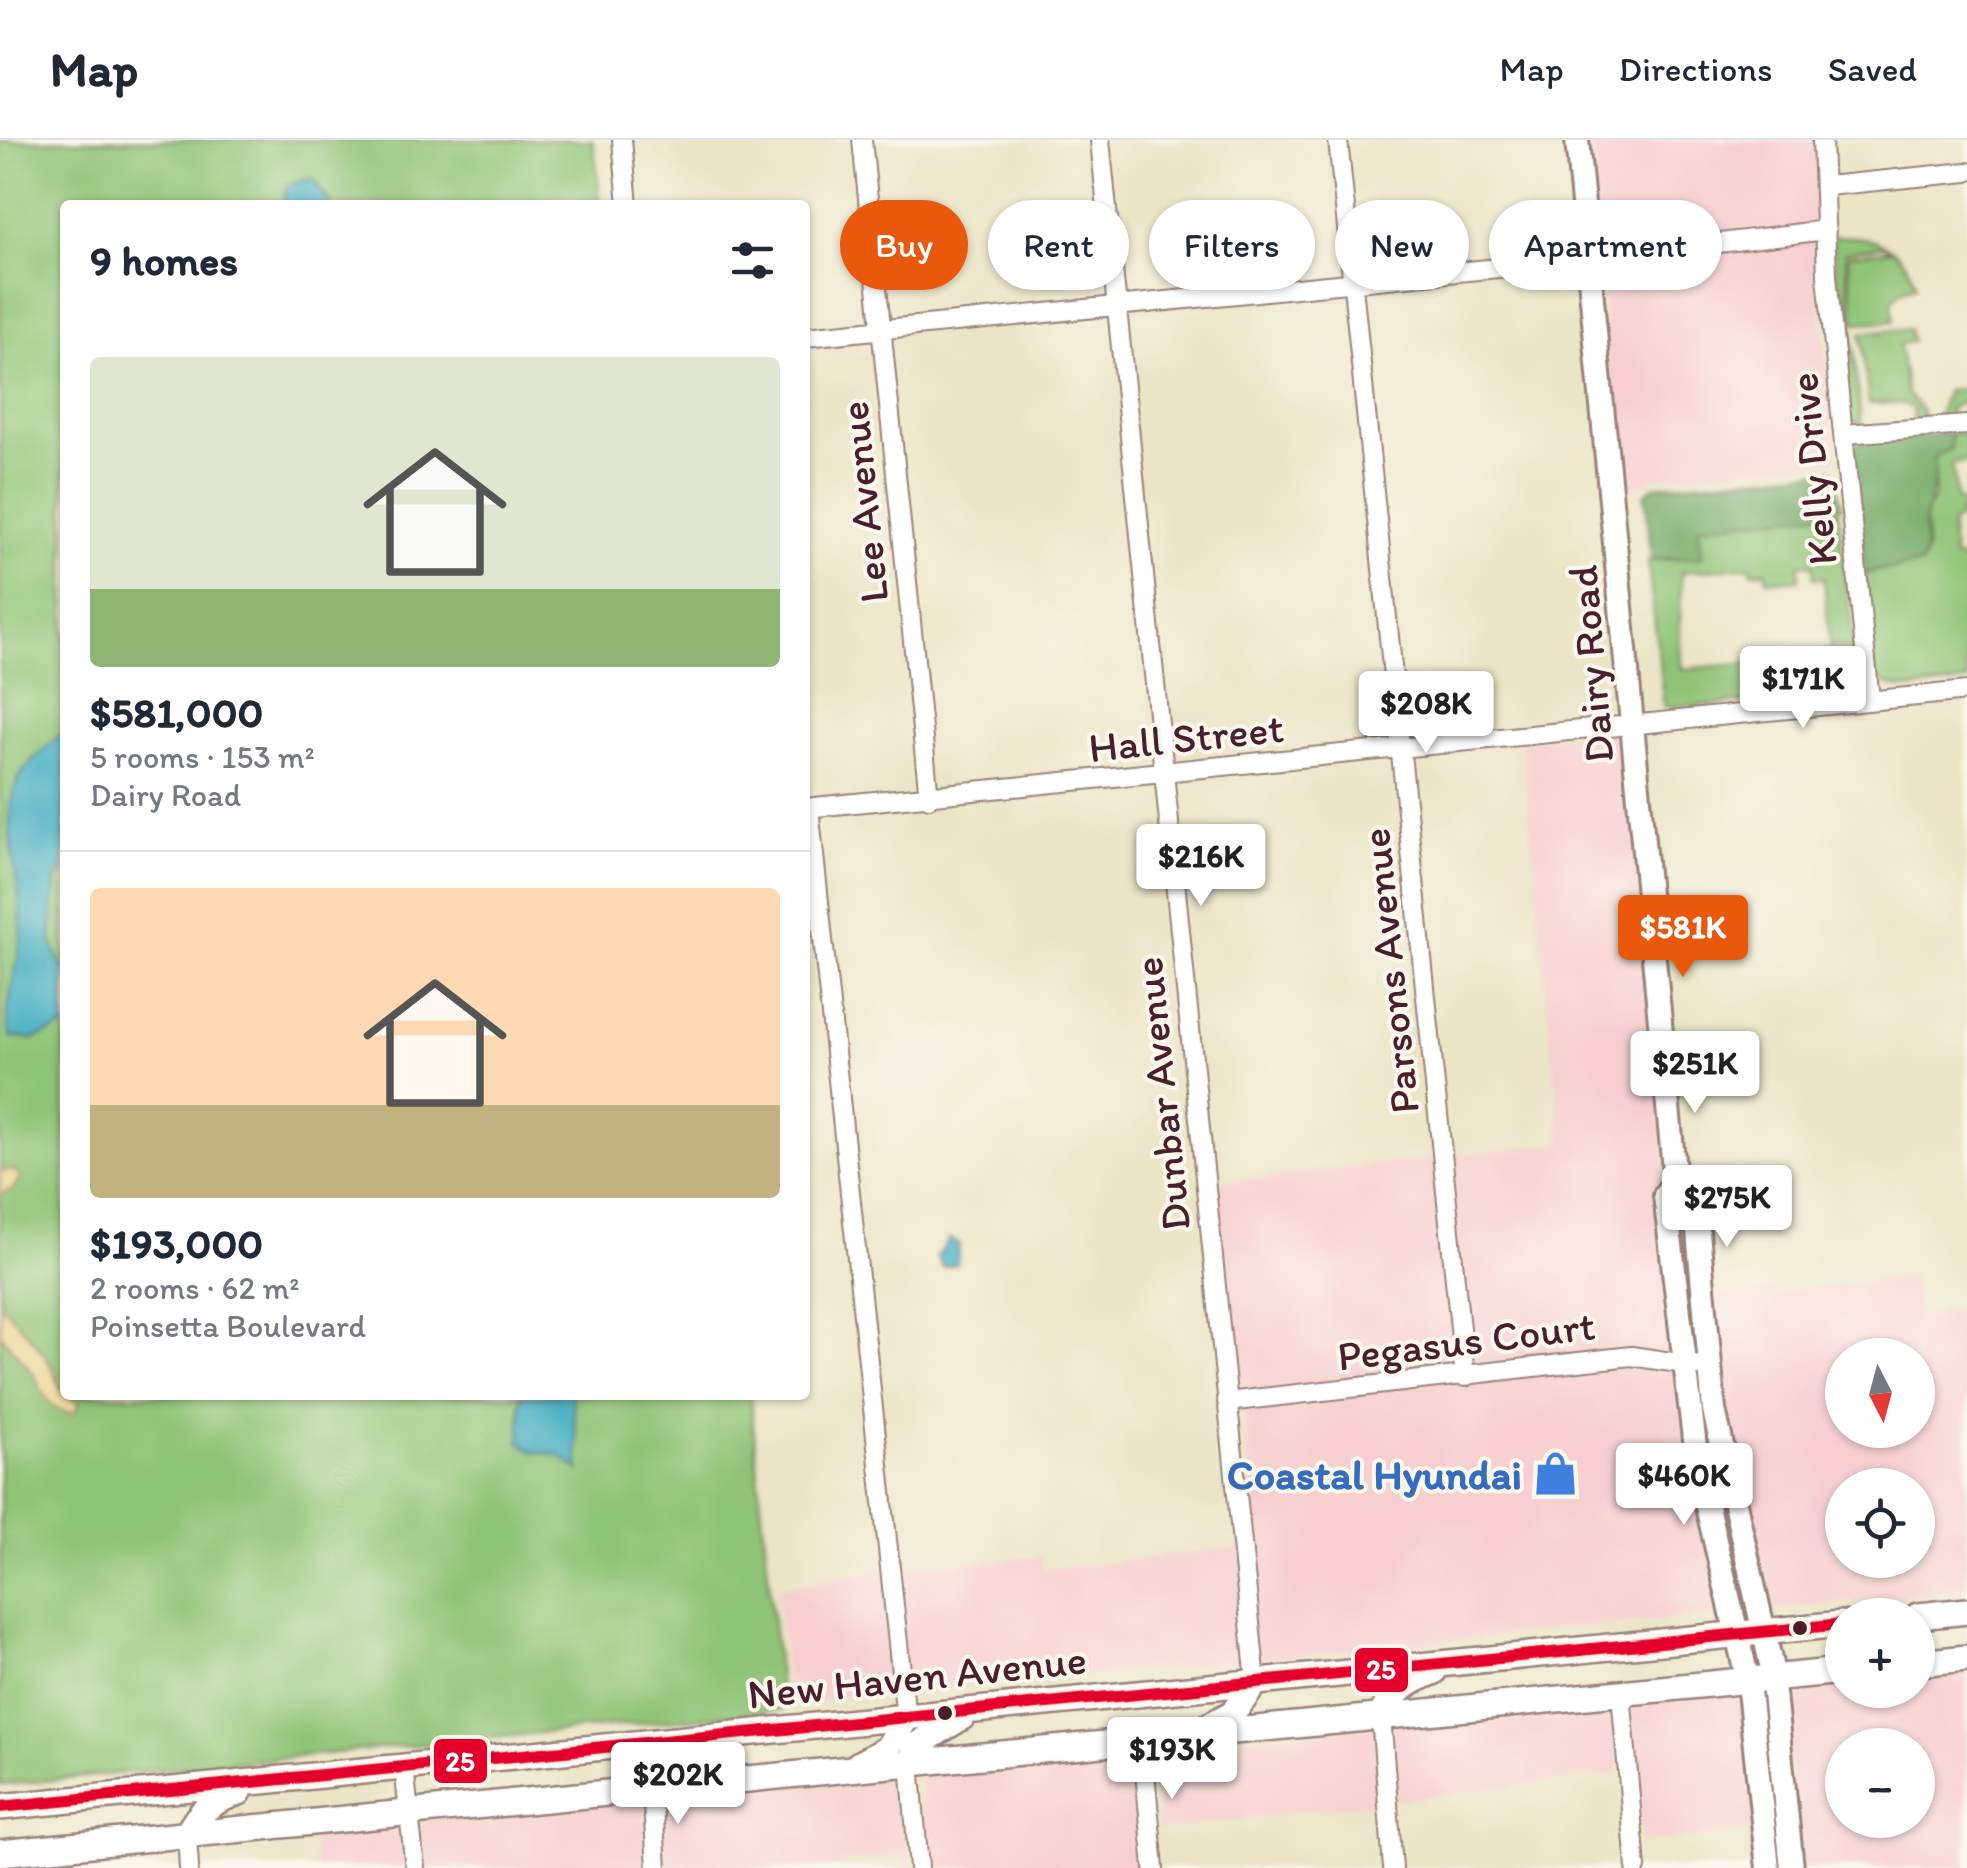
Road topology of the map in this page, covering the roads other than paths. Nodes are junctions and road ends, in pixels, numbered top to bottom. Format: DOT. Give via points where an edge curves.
graph roads {
  1 [pos="622,140"];
  2 [pos="862,140"];
  3 [pos="1100,140"];
  4 [pos="1338,140"];
  5 [pos="1577,140"];
  6 [pos="1822,140"];
  7 [pos="1967,172"];
  8 [pos="1826,186"];
  9 [pos="628,200"];
  10 [pos="1344,200"];
  11 [pos="1583,200"];
  12 [pos="1826,230"];
  13 [pos="1722,243"];
  14 [pos="1335,286"];
  15 [pos="1353,290"];
  16 [pos="1591,290"];
  17 [pos="1117,308"];
  18 [pos="881,330"];
  19 [pos="810,337"];
  20 [pos="1967,425"];
  21 [pos="1844,434"];
  22 [pos="1967,691"];
  23 [pos="1870,700"];
  24 [pos="1634,725"];
  25 [pos="1401,750"];
  26 [pos="1164,774"];
  27 [pos="929,798"];
  28 [pos="810,808"];
  29 [pos="810,836"];
  30 [pos="1674,1181"];
  31 [pos="1682,1362"];
  32 [pos="1712,1368"];
  33 [pos="1465,1377"];
  34 [pos="1227,1402"];
  35 [pos="1967,1612"];
  36 [pos="1935,1615"];
  37 [pos="1825,1626"];
  38 [pos="1762,1632"];
  39 [pos="1735,1634"];
  40 [pos="1967,1658"];
  41 [pos="1935,1661"];
  42 [pos="1456,1662"];
  43 [pos="1825,1673"];
  44 [pos="1760,1679"];
  45 [pos="1256,1682"];
  46 [pos="1621,1692"];
  47 [pos="976,1710"];
  48 [pos="1381,1716"];
  49 [pos="906,1718"];
  50 [pos="1192,1735"];
  51 [pos="708,1737"];
  52 [pos="1142,1740"];
  53 [pos="910,1763"];
  54 [pos="404,1767"];
  55 [pos="850,1769"];
  56 [pos="268,1781"];
  57 [pos="652,1789"];
  58 [pos="0,1807"];
  59 [pos="411,1813"];
  60 [pos="187,1834"];
  61 [pos="0,1853"];
  62 [pos="190,1868"];
  63 [pos="415,1868"];
  64 [pos="657,1868"];
  65 [pos="920,1868"];
  66 [pos="1154,1868"];
  67 [pos="1393,1868"];
  68 [pos="1636,1868"];
  69 [pos="1768,1868"];
  70 [pos="1792,1868"];
  1 -- 9 [label="street"];
  2 -- 18 [label="street, Lee Avenue"];
  3 -- 17 [label="street, Dunbar Avenue"];
  4 -- 10 [label="street, Parsons Avenue"];
  5 -- 11 [label="street, Dairy Road"];
  6 -- 8 [label="street, Kelly Drive"];
  7 -- 8 [label="street"];
  8 -- 12 [label="street, Kelly Drive"];
  12 -- 13 [label="street"];
  12 -- 21 [label="street, Kelly Drive"];
  14 -- 17 [label="street"];
  15 -- 25 [label="street, Parsons Avenue"];
  16 -- 24 [label="street, Dairy Road"];
  17 -- 18 [label="street"];
  17 -- 26 [label="street, Dunbar Avenue"];
  18 -- 19 [label="street"];
  18 -- 27 [label="street, Lee Avenue"];
  20 -- 21 [label="street"];
  21 -- 23 [label="street, Kelly Drive"];
  22 -- 23 [label="street, Hall Street"];
  23 -- 24 [label="street, Hall Street"];
  24 -- 25 [label="street, Hall Street"];
  24 -- 30 [label="street, Dairy Road"];
  25 -- 26 [label="street, Hall Street"];
  25 -- 33 [label="street, Parsons Avenue"];
  26 -- 27 [label="street, Hall Street"];
  26 -- 34 [label="street, Dunbar Avenue"];
  27 -- 28 [label="street, Hall Street"];
  29 -- 49 [label="street"];
  30 -- 31 [label="street, Dairy Road" via="1664,1195"];
  30 -- 32 [label="street, Dairy Road" via="1694,1187"];
  31 -- 32 [label="street, Pegasus Court"];
  31 -- 33 [label="street, Pegasus Court" via="1631,1356"];
  31 -- 39 [label="street, Dairy Road"];
  32 -- 38 [label="street, Dairy Road" via="1714,1410"];
  33 -- 34 [label="street, Pegasus Court"];
  34 -- 45 [label="street, Dunbar Avenue"];
  35 -- 36 [label="main road"];
  37 -- 38 [label="main road, New Haven Avenue"];
  38 -- 39 [label="main road, New Haven Avenue"];
  38 -- 44 [label="street, Dairy Road"];
  39 -- 42 [label="main road, New Haven Avenue"];
  39 -- 44 [label="street, Dairy Road"];
  40 -- 41 [label="main road"];
  42 -- 45 [label="main road, New Haven Avenue"];
  42 -- 48 [label="main road" via="1408,1682 1388,1699"];
  43 -- 44 [label="main road, New Haven Avenue"];
  44 -- 46 [label="main road, New Haven Avenue"];
  44 -- 69 [label="street, Dairy Road"];
  44 -- 70 [label="street, Dairy Road"];
  45 -- 47 [label="main road, New Haven Avenue"];
  45 -- 50 [label="main road" via="1233,1713"];
  46 -- 48 [label="main road, New Haven Avenue"];
  46 -- 68 [label="street"];
  47 -- 49 [label="main road, New Haven Avenue"];
  47 -- 53 [label="main road" via="931,1733"];
  48 -- 50 [label="main road, New Haven Avenue"];
  48 -- 67 [label="street"];
  49 -- 51 [label="main road, New Haven Avenue"];
  49 -- 55 [label="main road" via="886,1749"];
  50 -- 52 [label="main road, New Haven Avenue"];
  51 -- 54 [label="main road, New Haven Avenue"];
  51 -- 57 [label="main road" via="672,1758"];
  52 -- 53 [label="main road, New Haven Avenue"];
  52 -- 66 [label="street"];
  53 -- 55 [label="main road, New Haven Avenue"];
  53 -- 65 [label="street"];
  54 -- 56 [label="main road, New Haven Avenue"];
  54 -- 59 [label="street"];
  55 -- 57 [label="main road, New Haven Avenue"];
  56 -- 58 [label="main road, New Haven Avenue"];
  56 -- 60 [label="main road" via="210,1802"];
  57 -- 59 [label="main road, New Haven Avenue"];
  57 -- 64 [label="street"];
  59 -- 60 [label="main road, New Haven Avenue"];
  59 -- 63 [label="street"];
  60 -- 61 [label="main road, New Haven Avenue"];
  60 -- 62 [label="street"];
}
